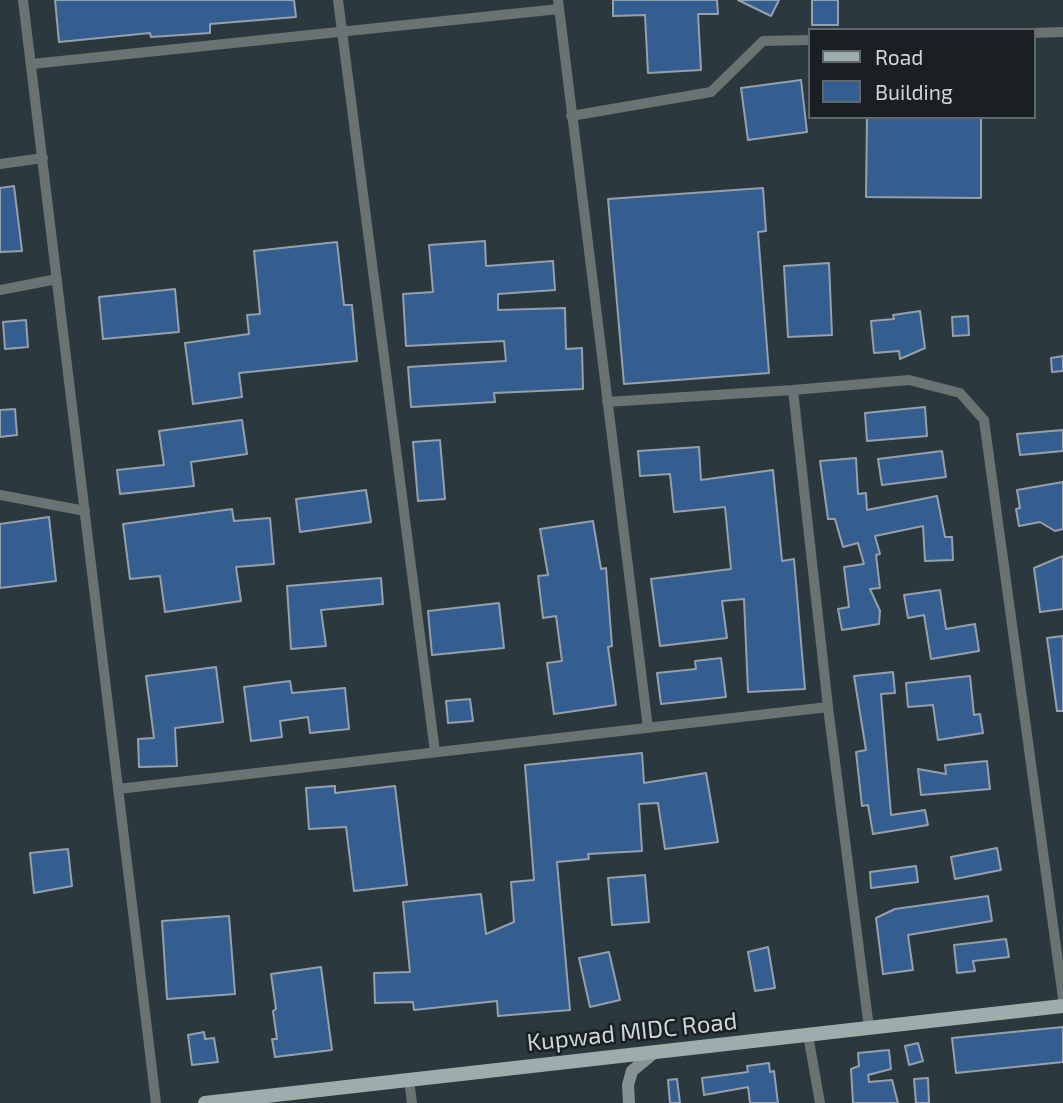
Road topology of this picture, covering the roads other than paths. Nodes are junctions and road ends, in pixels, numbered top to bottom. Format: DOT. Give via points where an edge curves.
graph roads {
  1 [pos="23,0"];
  2 [pos="338,0"];
  3 [pos="559,5"];
  4 [pos="1063,32"];
  5 [pos="1035,33"];
  6 [pos="342,34"];
  7 [pos="808,40"];
  8 [pos="32,64"];
  9 [pos="571,116"];
  10 [pos="43,158"];
  11 [pos="0,164"];
  12 [pos="57,279"];
  13 [pos="0,290"];
  14 [pos="793,390"];
  15 [pos="607,402"];
  16 [pos="0,495"];
  17 [pos="85,512"];
  18 [pos="828,707"];
  19 [pos="648,728"];
  20 [pos="435,752"];
  21 [pos="118,789"];
  22 [pos="1063,998"];
  23 [pos="1063,1006"];
  24 [pos="869,1028"];
  25 [pos="808,1035"];
  26 [pos="655,1052"];
  27 [pos="409,1080"];
  28 [pos="156,1103"];
  29 [pos="205,1103"];
  30 [pos="412,1103"];
  31 [pos="629,1103"];
  32 [pos="820,1103"];
  1 -- 8 [label="street"];
  2 -- 6 [label="street"];
  3 -- 6 [label="street"];
  3 -- 9 [label="street"];
  4 -- 5 [label="street"];
  6 -- 8 [label="street"];
  6 -- 20 [label="street"];
  7 -- 9 [label="street" via="763,41 711,92"];
  8 -- 10 [label="street"];
  9 -- 15 [label="street"];
  10 -- 11 [label="street"];
  10 -- 12 [label="street"];
  12 -- 13 [label="street"];
  12 -- 17 [label="street"];
  14 -- 15 [label="street"];
  14 -- 18 [label="street"];
  14 -- 22 [label="street" via="909,380 960,393 984,420"];
  15 -- 19 [label="street"];
  16 -- 17 [label="street"];
  17 -- 21 [label="street"];
  18 -- 19 [label="street"];
  18 -- 24 [label="street"];
  19 -- 20 [label="street"];
  20 -- 21 [label="street"];
  21 -- 28 [label="street"];
  23 -- 24 [label="main road, Kupwad MIDC Road"];
  24 -- 25 [label="main road, Kupwad MIDC Road"];
  25 -- 26 [label="main road, Kupwad MIDC Road"];
  25 -- 32 [label="street"];
  26 -- 27 [label="main road, Kupwad MIDC Road"];
  26 -- 31 [label="main road" via="632,1072"];
  27 -- 29 [label="main road, Kupwad MIDC Road"];
  27 -- 30 [label="street"];
}
